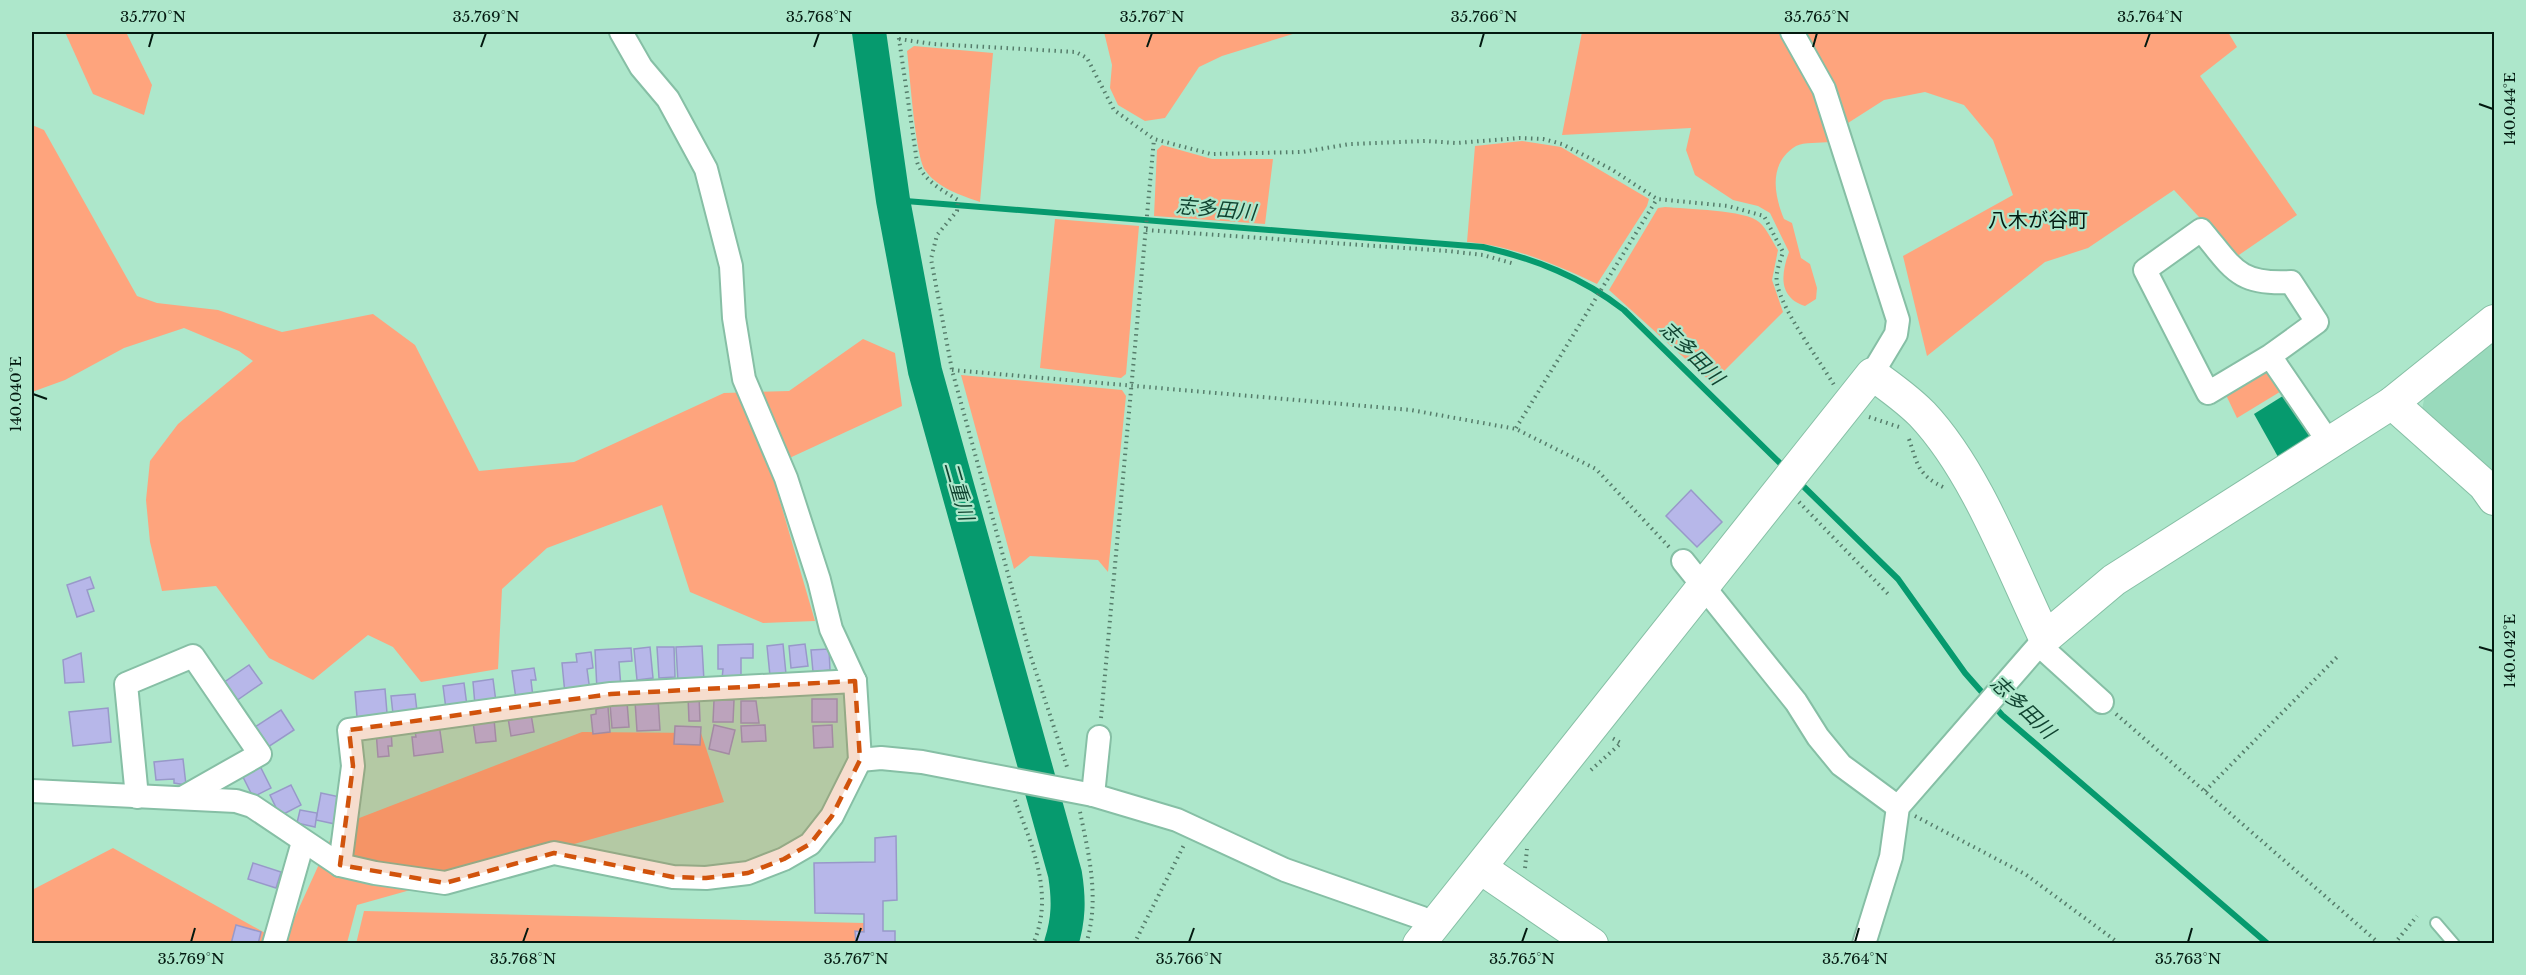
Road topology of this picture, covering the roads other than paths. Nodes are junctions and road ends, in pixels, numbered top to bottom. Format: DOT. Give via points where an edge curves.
graph roads {
  1 [pos="621,32"];
  2 [pos="1792,32"];
  3 [pos="2494,321"];
  4 [pos="2270,356"];
  5 [pos="1872,374"];
  6 [pos="2392,403"];
  7 [pos="2328,441"];
  8 [pos="2494,499"];
  9 [pos="1683,561"];
  10 [pos="1703,588"];
  11 [pos="2042,641"];
  12 [pos="855,681"];
  13 [pos="2102,702"];
  14 [pos="1099,737"];
  15 [pos="860,760"];
  16 [pos="32,791"];
  17 [pos="1077,792"];
  18 [pos="137,797"];
  19 [pos="184,797"];
  20 [pos="1898,807"];
  21 [pos="303,842"];
  22 [pos="340,865"];
  23 [pos="1486,871"];
  24 [pos="2436,923"];
  25 [pos="1426,935"];
  26 [pos="274,944"];
  27 [pos="1592,944"];
  28 [pos="1864,944"];
  29 [pos="2454,944"];
  1 -- 12 [label="street" via="641,67 668,99 706,169 731,266 744,379 786,478 831,629"];
  2 -- 5 [label="street" via="1824,89 1898,320 1896,334"];
  3 -- 6 [label="street"];
  4 -- 4 [label="street" via="2208,393 2145,270 2201,230 2244,278 2263,283 2291,282 2317,322"];
  4 -- 7 [label="street"];
  5 -- 10 [label="street"];
  5 -- 11 [label="street" via="1922,414 1946,444 1973,488"];
  6 -- 7 [label="street"];
  6 -- 8 [label="street" via="2484,485"];
  7 -- 11 [label="street" via="2114,580"];
  9 -- 10 [label="street"];
  10 -- 20 [label="street" via="1796,702 1818,738 1841,765"];
  10 -- 23 [label="street"];
  11 -- 13 [label="street"];
  11 -- 20 [label="street"];
  12 -- 15 [label="street"];
  12 -- 22 [label="street" via="611,694 349,730 353,765"];
  14 -- 17 [label="street"];
  15 -- 17 [label="street" via="922,762"];
  15 -- 22 [label="street" via="832,816 810,844 748,873 673,877 554,854 445,884"];
  16 -- 18 [label="street"];
  17 -- 25 [label="street" via="1193,827 1285,870 1422,918"];
  18 -- 19 [label="street"];
  18 -- 19 [label="street" via="126,684 193,656 260,754"];
  19 -- 21 [label="street" via="252,806"];
  20 -- 28 [label="street" via="1891,857"];
  21 -- 22 [label="street"];
  21 -- 26 [label="street"];
  23 -- 25 [label="street"];
  23 -- 27 [label="street"];
  24 -- 29 [label="lane"];
}
